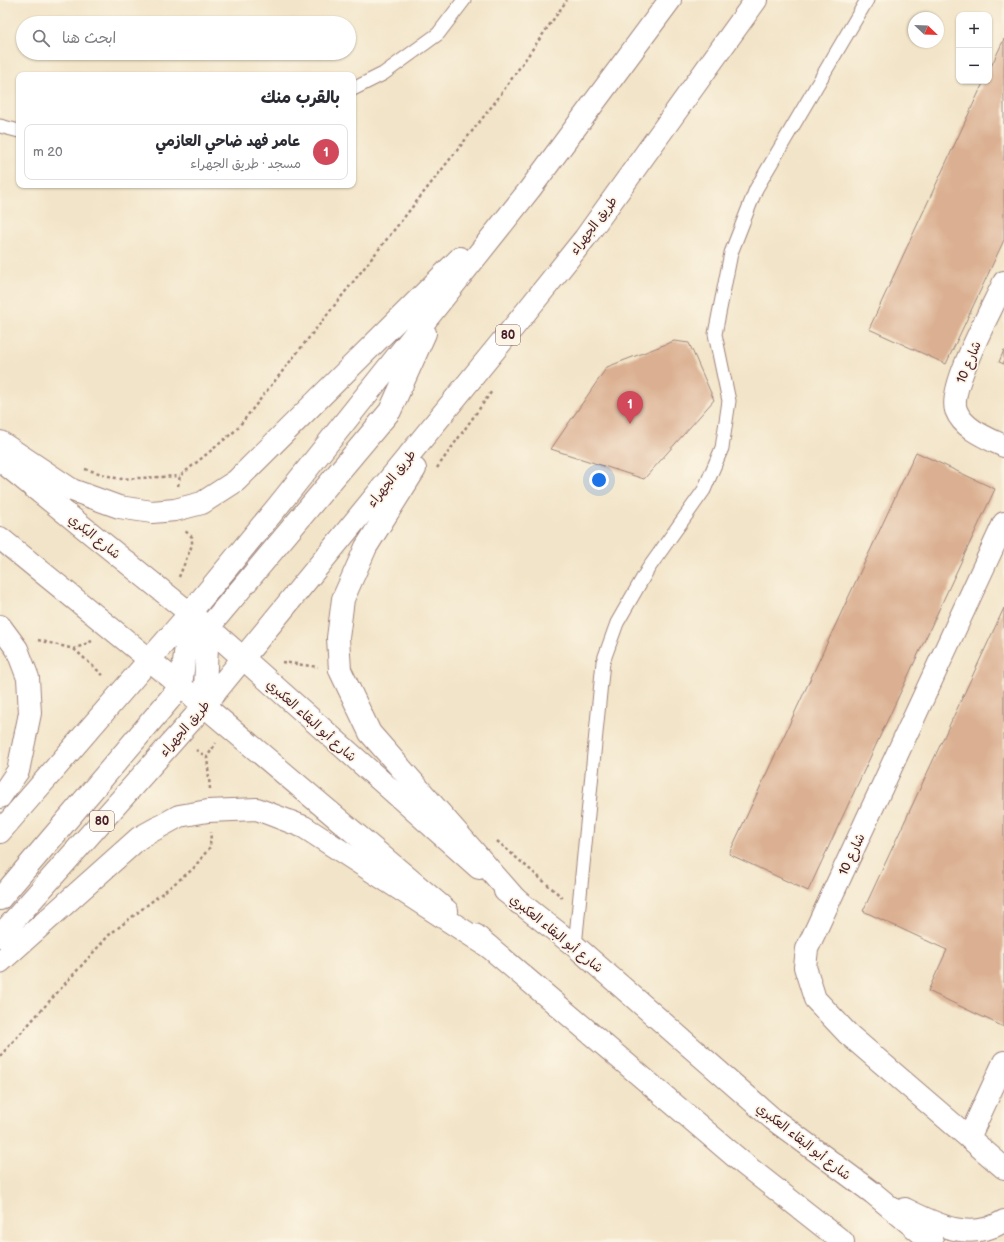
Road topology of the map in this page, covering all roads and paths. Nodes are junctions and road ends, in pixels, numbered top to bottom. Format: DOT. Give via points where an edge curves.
graph roads {
  1 [pos="464,0"];
  2 [pos="568,0"];
  3 [pos="670,0"];
  4 [pos="756,0"];
  5 [pos="867,0"];
  6 [pos="356,88"];
  7 [pos="0,126"];
  8 [pos="16,129"];
  9 [pos="530,189"];
  10 [pos="1004,282"];
  11 [pos="439,303"];
  12 [pos="521,318"];
  13 [pos="0,442"];
  14 [pos="1004,446"];
  15 [pos="0,460"];
  16 [pos="83,468"];
  17 [pos="180,476"];
  18 [pos="174,510"];
  19 [pos="1004,523"];
  20 [pos="0,538"];
  21 [pos="179,578"];
  22 [pos="190,613"];
  23 [pos="0,626"];
  24 [pos="208,628"];
  25 [pos="114,631"];
  26 [pos="17,649"];
  27 [pos="74,649"];
  28 [pos="243,658"];
  29 [pos="150,660"];
  30 [pos="340,670"];
  31 [pos="266,678"];
  32 [pos="181,686"];
  33 [pos="122,691"];
  34 [pos="204,706"];
  35 [pos="228,726"];
  36 [pos="0,797"];
  37 [pos="212,811"];
  38 [pos="0,832"];
  39 [pos="0,899"];
  40 [pos="519,903"];
  41 [pos="0,936"];
  42 [pos="575,946"];
  43 [pos="489,947"];
  44 [pos="0,962"];
  45 [pos="0,1056"];
  46 [pos="1004,1062"];
  47 [pos="969,1138"];
  48 [pos="1004,1168"];
  49 [pos="873,1193"];
  50 [pos="1004,1221"];
  51 [pos="843,1242"];
  52 [pos="932,1242"];
  1 -- 6 [label="lane" via="438,34 383,74"];
  2 -- 17 [label="path" via="496,101 236,430"];
  3 -- 9 [label="main road"];
  4 -- 12 [label="main road, طريق الجهراء / 80" via="585,238"];
  5 -- 42 [label="lane" via="756,189 742,224 731,253 715,334 729,401 722,448 704,490 648,568 617,623 603,662"];
  7 -- 8 [label="lane"];
  9 -- 11 [label="main road"];
  9 -- 18 [label="main road" via="236,481 202,503"];
  10 -- 14 [label="main road, شارع 10" via="958,381 954,399 956,411 964,423 977,433"];
  11 -- 22 [label="main road"];
  11 -- 24 [label="main road" via="390,411"];
  12 -- 28 [label="main road, طريق الجهراء / 80"];
  12 -- 30 [label="main road" via="401,488 366,548 343,599 338,638"];
  13 -- 18 [label="main road" via="72,490 119,507 152,512"];
  15 -- 22 [label="main road, شارع البكري"];
  16 -- 17 [label="path" via="119,479"];
  17 -- 18 [label="path"];
  18 -- 21 [label="path" via="172,518 192,537 192,545"];
  19 -- 47 [label="main road, شارع 10" via="807,949 805,968 815,999 848,1034"];
  20 -- 25 [label="main road"];
  22 -- 24 [label="main road, شارع أبو البقاء العكبري"];
  22 -- 29 [label="main road"];
  22 -- 32 [label="main road"];
  23 -- 26 [label="main road"];
  24 -- 28 [label="main road, شارع أبو البقاء العكبري"];
  24 -- 34 [label="main road"];
  25 -- 27 [label="path"];
  25 -- 29 [label="main road"];
  26 -- 27 [label="path" via="30,638"];
  26 -- 36 [label="main road" via="28,678 30,713 18,771"];
  27 -- 33 [label="path"];
  28 -- 31 [label="main road, شارع أبو البقاء العكبري"];
  28 -- 34 [label="main road, طريق الجهراء / 80"];
  29 -- 32 [label="main road"];
  29 -- 33 [label="main road"];
  30 -- 31 [label="path" via="282,661"];
  30 -- 40 [label="main road" via="370,733"];
  31 -- 40 [label="main road, شارع أبو البقاء العكبري"];
  32 -- 34 [label="main road"];
  32 -- 39 [label="main road"];
  33 -- 38 [label="main road"];
  34 -- 35 [label="main road"];
  34 -- 41 [label="main road, طريق الجهراء / 80"];
  35 -- 37 [label="path" via="207,757"];
  35 -- 43 [label="main road"];
  37 -- 43 [label="main road" via="257,809 304,827"];
  37 -- 44 [label="main road" via="179,816 139,838"];
  37 -- 45 [label="path" via="210,847 194,868 109,935"];
  40 -- 42 [label="main road, شارع أبو البقاء العكبري"];
  42 -- 49 [label="main road, شارع أبو البقاء العكبري" via="773,1119"];
  43 -- 51 [label="main road" via="744,1164"];
  46 -- 47 [label="main road"];
  47 -- 48 [label="main road, شارع 10"];
  49 -- 50 [label="main road" via="952,1231 975,1233"];
  49 -- 52 [label="main road, شارع أبو البقاء العكبري"];
}
